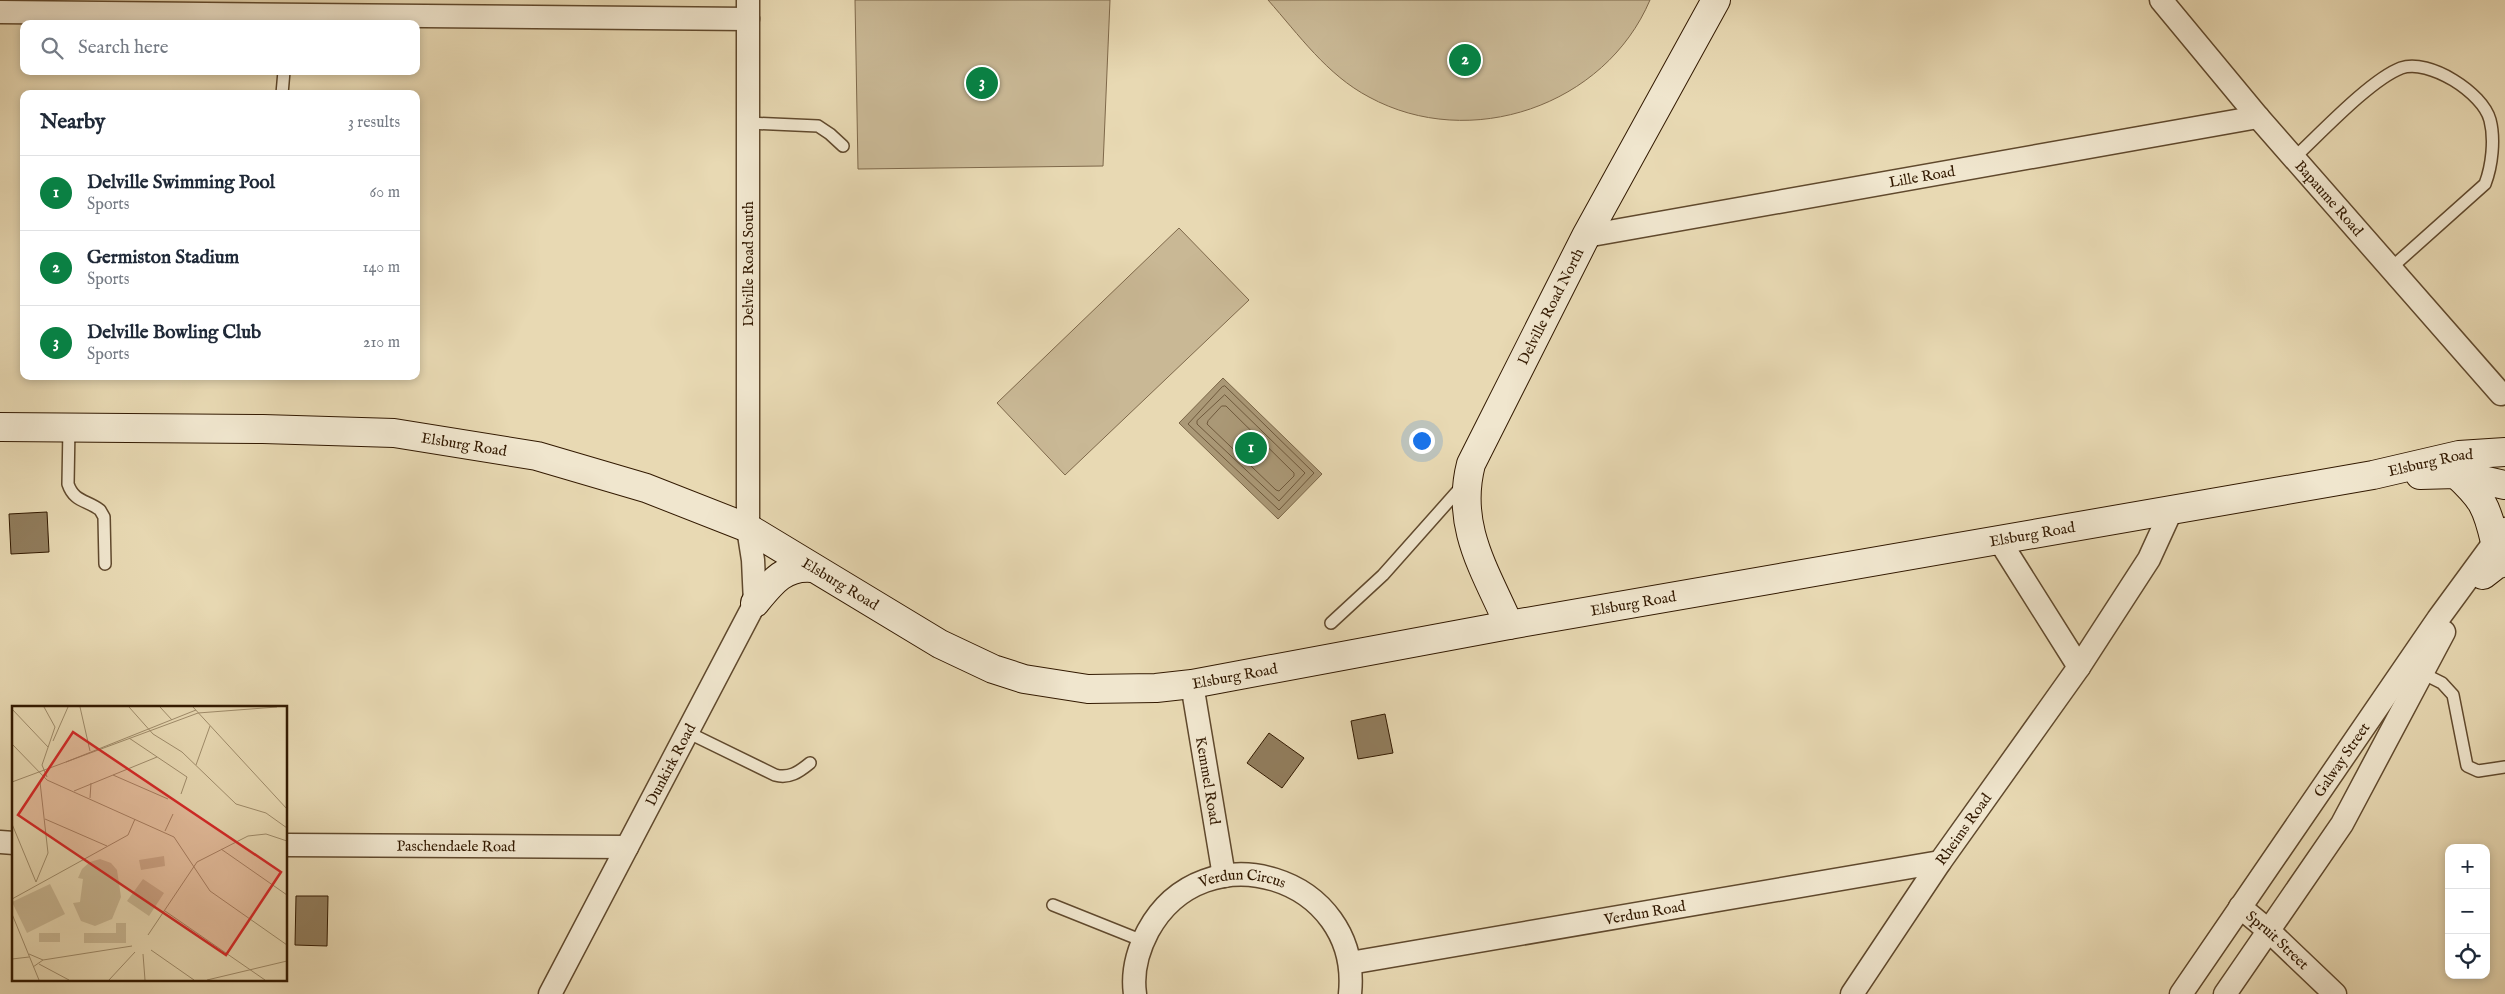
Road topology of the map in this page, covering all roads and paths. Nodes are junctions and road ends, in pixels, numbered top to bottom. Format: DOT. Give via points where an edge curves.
graph roads {
  1 [pos="1716,0"];
  2 [pos="2161,0"];
  3 [pos="748,10"];
  4 [pos="0,12"];
  5 [pos="286,19"];
  6 [pos="284,75"];
  7 [pos="282,90"];
  8 [pos="2258,117"];
  9 [pos="748,123"];
  10 [pos="843,146"];
  11 [pos="2294,158"];
  12 [pos="1586,236"];
  13 [pos="2391,268"];
  14 [pos="2501,394"];
  15 [pos="0,427"];
  16 [pos="69,427"];
  17 [pos="2505,452"];
  18 [pos="2456,474"];
  19 [pos="2373,475"];
  20 [pos="1466,482"];
  21 [pos="2505,485"];
  22 [pos="2171,511"];
  23 [pos="748,528"];
  24 [pos="1999,540"];
  25 [pos="2499,551"];
  26 [pos="105,564"];
  27 [pos="813,568"];
  28 [pos="755,603"];
  29 [pos="1331,623"];
  30 [pos="1509,625"];
  31 [pos="2079,667"];
  32 [pos="2422,673"];
  33 [pos="1192,684"];
  34 [pos="687,732"];
  35 [pos="810,763"];
  36 [pos="2505,767"];
  37 [pos="288,845"];
  38 [pos="627,847"];
  39 [pos="1940,862"];
  40 [pos="1224,876"];
  41 [pos="1053,905"];
  42 [pos="2240,908"];
  43 [pos="2269,931"];
  44 [pos="1143,941"];
  45 [pos="1350,963"];
  46 [pos="550,994"];
  47 [pos="1136,994"];
  48 [pos="1350,994"];
  49 [pos="1852,994"];
  50 [pos="2181,994"];
  51 [pos="2225,994"];
  52 [pos="2335,994"];
  1 -- 12 [label="main road, Delville Road North"];
  2 -- 8 [label="street, Bapaume Road"];
  3 -- 5 [label="street"];
  3 -- 9 [label="street, Delville Road South"];
  4 -- 5 [label="street"];
  6 -- 7 [label="lane"];
  8 -- 11 [label="street, Bapaume Road"];
  8 -- 12 [label="street, Lille Road"];
  9 -- 10 [label="lane" via="818,126"];
  9 -- 23 [label="street, Delville Road South"];
  11 -- 13 [label="street, Bapaume Road"];
  11 -- 13 [label="lane" via="2346,108 2403,67 2421,66 2436,70 2474,97 2490,121 2490,172 2485,184"];
  12 -- 20 [label="main road, Delville Road North" via="1478,446"];
  13 -- 14 [label="street, Bapaume Road"];
  15 -- 16 [label="main road, Elsburg Road"];
  16 -- 23 [label="main road, Elsburg Road" via="326,430 394,433 444,440 536,456 590,471 646,488"];
  16 -- 26 [label="lane" via="68,484 77,499 100,510 104,517"];
  17 -- 19 [label="main road, Elsburg Road" via="2459,455"];
  18 -- 19 [label="main road"];
  18 -- 21 [label="main road"];
  18 -- 25 [label="main road" via="2487,510"];
  19 -- 22 [label="main road, Elsburg Road"];
  20 -- 29 [label="lane" via="1383,575"];
  20 -- 30 [label="main road, Delville Road North" via="1464,501 1476,554"];
  22 -- 24 [label="main road, Elsburg Road"];
  22 -- 31 [label="street, Rheims Road" via="2149,559"];
  23 -- 27 [label="main road, Elsburg Road"];
  23 -- 28 [label="street"];
  24 -- 30 [label="main road, Elsburg Road"];
  24 -- 31 [label="street"];
  25 -- 32 [label="street, Galway Street" via="2448,623"];
  25 -- 42 [label="street, Galway Street" via="2438,619"];
  27 -- 28 [label="main road" via="800,567 781,574"];
  27 -- 33 [label="main road, Elsburg Road" via="940,644 993,669 1024,679 1088,689"];
  28 -- 34 [label="street, Dunkirk Road"];
  30 -- 33 [label="main road, Elsburg Road"];
  31 -- 39 [label="street, Rheims Road"];
  32 -- 36 [label="lane" via="2442,683 2454,695 2467,766 2478,771"];
  32 -- 43 [label="street, Galway Street" via="2342,824"];
  33 -- 40 [label="street, Kemmel Road"];
  34 -- 35 [label="lane" via="775,775 784,777 799,772"];
  34 -- 38 [label="street, Dunkirk Road"];
  37 -- 38 [label="street, Paschendaele Road"];
  38 -- 46 [label="street, Dunkirk Road"];
  39 -- 45 [label="street, Verdun Road"];
  39 -- 49 [label="street, Rheims Road"];
  40 -- 44 [label="street, Verdun Circus" via="1189,888 1170,902 1154,920"];
  40 -- 45 [label="street, Verdun Circus" via="1254,874 1274,878 1309,896 1336,926"];
  41 -- 44 [label="lane"];
  42 -- 43 [label="street, Spruit Street"];
  42 -- 50 [label="street, Galway Street"];
  43 -- 51 [label="street, Galway Street"];
  43 -- 52 [label="street, Spruit Street"];
  44 -- 47 [label="street, Verdun Circus" via="1136,964"];
  45 -- 48 [label="street, Verdun Circus"];
}
